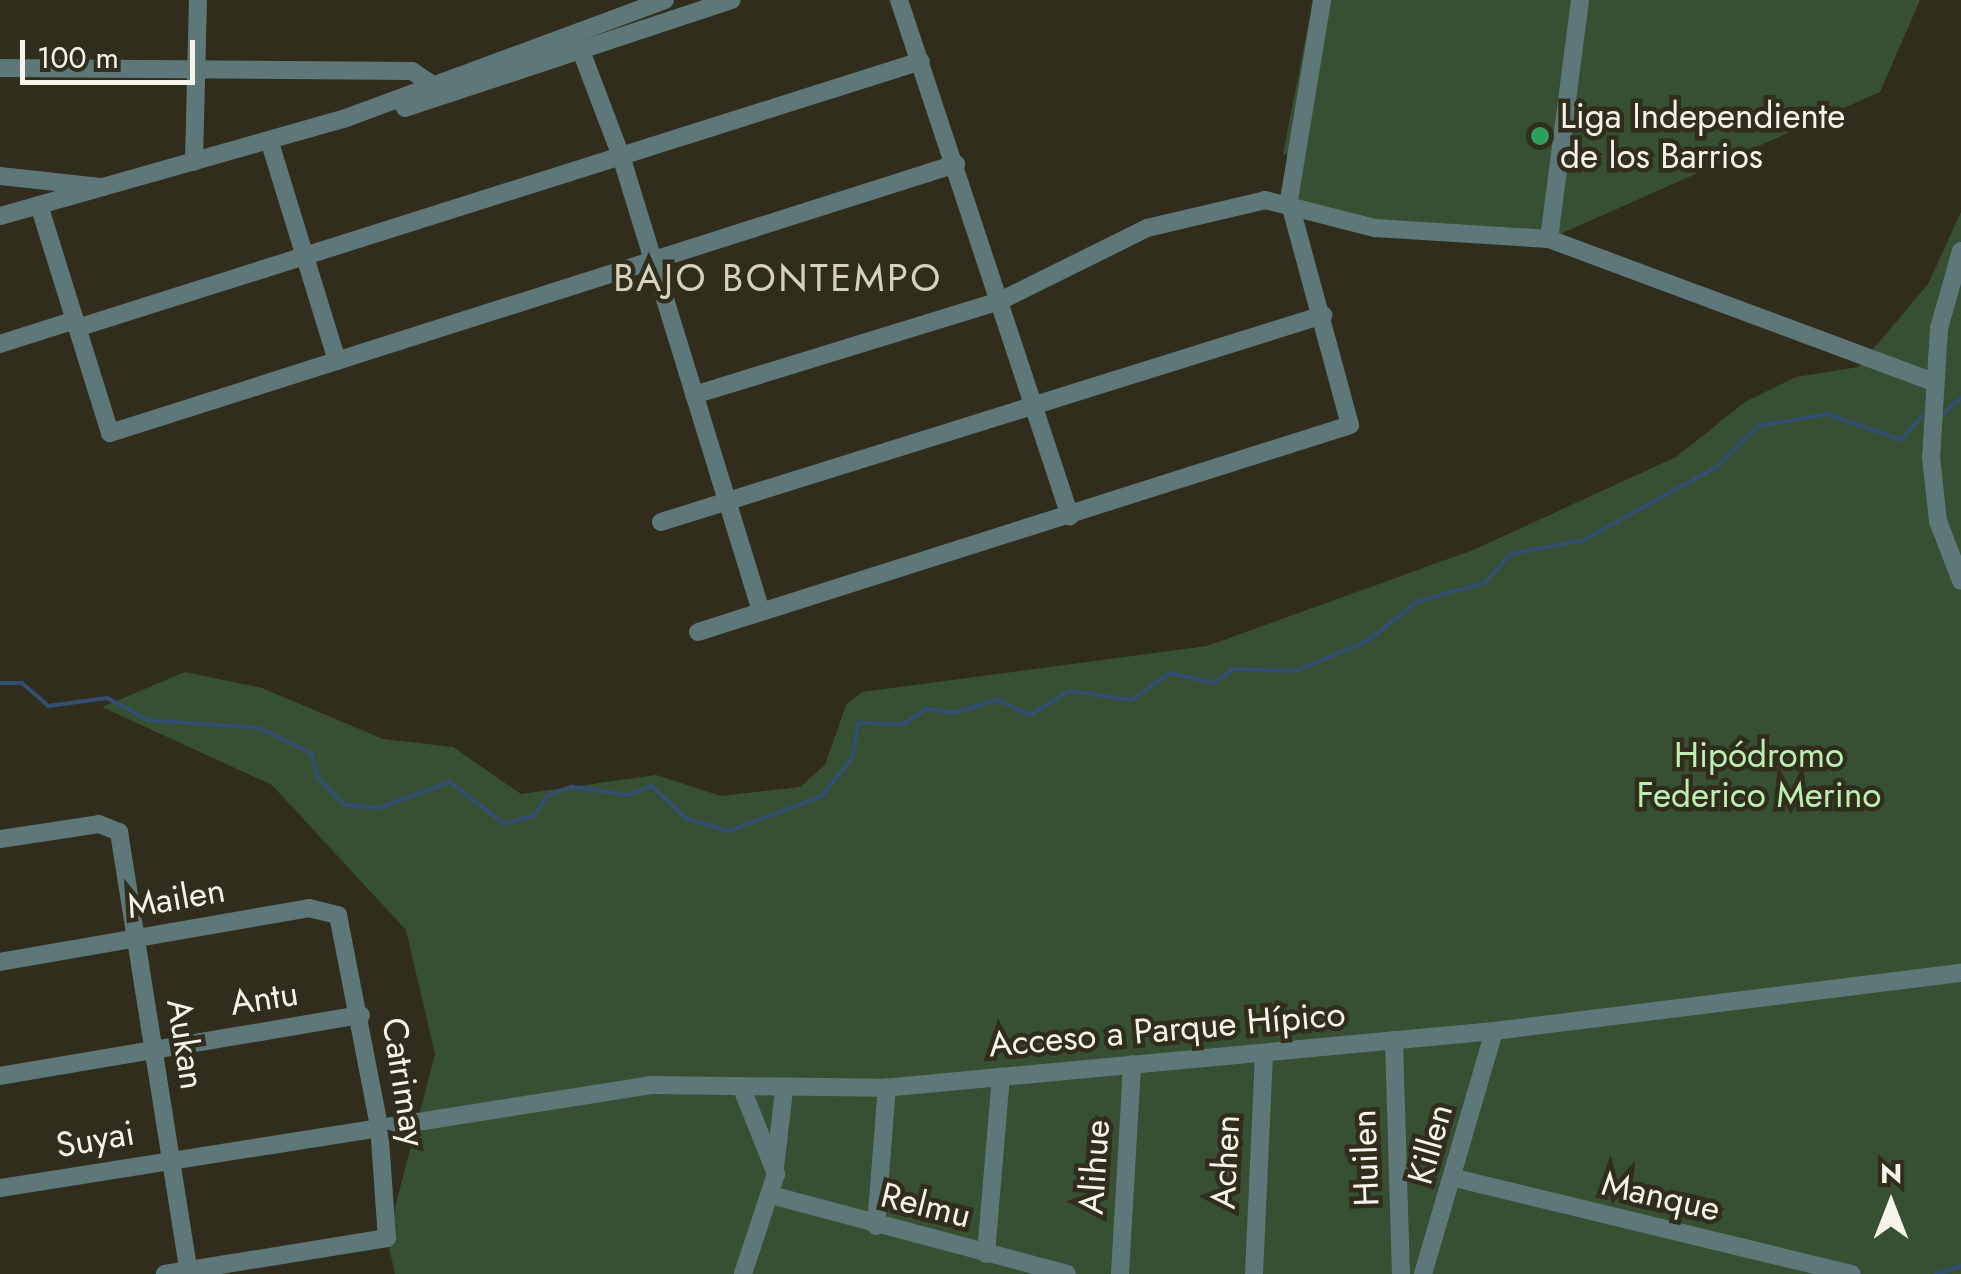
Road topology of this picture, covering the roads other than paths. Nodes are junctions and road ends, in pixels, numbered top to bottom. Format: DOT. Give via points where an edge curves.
graph roads {
  1 [pos="198,0"];
  2 [pos="665,0"];
  3 [pos="732,0"];
  4 [pos="899,0"];
  5 [pos="1322,0"];
  6 [pos="1580,0"];
  7 [pos="579,42"];
  8 [pos="921,61"];
  9 [pos="0,68"];
  10 [pos="196,73"];
  11 [pos="433,85"];
  12 [pos="368,110"];
  13 [pos="270,143"];
  14 [pos="622,156"];
  15 [pos="194,162"];
  16 [pos="956,164"];
  17 [pos="0,176"];
  18 [pos="103,187"];
  19 [pos="1289,200"];
  20 [pos="39,205"];
  21 [pos="0,216"];
  22 [pos="1549,239"];
  23 [pos="1961,251"];
  24 [pos="305,256"];
  25 [pos="656,266"];
  26 [pos="1002,300"];
  27 [pos="1323,315"];
  28 [pos="76,324"];
  29 [pos="0,344"];
  30 [pos="337,362"];
  31 [pos="1934,382"];
  32 [pos="694,394"];
  33 [pos="1037,406"];
  34 [pos="728,498"];
  35 [pos="1070,516"];
  36 [pos="662,522"];
  37 [pos="1961,581"];
  38 [pos="761,611"];
  39 [pos="698,632"];
  40 [pos="0,839"];
  41 [pos="346,936"];
  42 [pos="137,938"];
  43 [pos="0,962"];
  44 [pos="1961,973"];
  45 [pos="360,1015"];
  46 [pos="1494,1031"];
  47 [pos="1394,1040"];
  48 [pos="154,1049"];
  49 [pos="1264,1053"];
  50 [pos="1132,1064"];
  51 [pos="0,1076"];
  52 [pos="1000,1077"];
  53 [pos="741,1086"];
  54 [pos="887,1087"];
  55 [pos="784,1090"];
  56 [pos="378,1125"];
  57 [pos="170,1159"];
  58 [pos="775,1169"];
  59 [pos="1456,1178"];
  60 [pos="0,1188"];
  61 [pos="771,1195"];
  62 [pos="876,1226"];
  63 [pos="986,1254"];
  64 [pos="189,1272"];
  65 [pos="165,1274"];
  66 [pos="743,1274"];
  67 [pos="1067,1274"];
  68 [pos="1120,1274"];
  69 [pos="1254,1274"];
  70 [pos="1402,1274"];
  71 [pos="1423,1274"];
  72 [pos="1852,1274"];
  1 -- 10 [label="street"];
  2 -- 7 [label="street"];
  3 -- 7 [label="street"];
  4 -- 8 [label="street"];
  5 -- 19 [label="street"];
  6 -- 22 [label="street"];
  7 -- 11 [label="street"];
  7 -- 12 [label="street" via="404,108"];
  7 -- 14 [label="street"];
  8 -- 14 [label="street"];
  8 -- 16 [label="street"];
  9 -- 10 [label="street"];
  10 -- 11 [label="street" via="412,71"];
  10 -- 15 [label="street"];
  11 -- 12 [label="street"];
  12 -- 13 [label="street"];
  13 -- 15 [label="street"];
  13 -- 24 [label="street"];
  14 -- 24 [label="street"];
  14 -- 25 [label="street"];
  15 -- 18 [label="street"];
  16 -- 25 [label="street"];
  16 -- 26 [label="street"];
  17 -- 18 [label="street"];
  18 -- 20 [label="street"];
  19 -- 22 [label="street" via="1374,228"];
  19 -- 26 [label="street" via="1146,228"];
  19 -- 27 [label="street" via="1294,241"];
  20 -- 21 [label="street"];
  20 -- 28 [label="street"];
  22 -- 31 [label="street"];
  23 -- 31 [label="street"];
  24 -- 28 [label="street"];
  24 -- 30 [label="street"];
  25 -- 30 [label="street"];
  25 -- 32 [label="street"];
  26 -- 32 [label="street"];
  26 -- 33 [label="street"];
  27 -- 33 [label="street"];
  27 -- 35 [label="street" via="1350,426"];
  28 -- 29 [label="street"];
  28 -- 30 [label="street" via="110,433"];
  31 -- 37 [label="street" via="1934,494"];
  32 -- 34 [label="street"];
  33 -- 34 [label="street"];
  33 -- 35 [label="street"];
  34 -- 36 [label="street"];
  34 -- 38 [label="street"];
  35 -- 38 [label="street"];
  38 -- 39 [label="street"];
  40 -- 42 [label="street, Aukan" via="113,826"];
  41 -- 42 [label="street, Mailen" via="324,907"];
  41 -- 45 [label="street, Catrimay"];
  42 -- 43 [label="street, Mailen"];
  42 -- 48 [label="street, Aukan"];
  44 -- 46 [label="street, Acceso a Parque Hípico"];
  45 -- 48 [label="street, Antu"];
  45 -- 56 [label="street, Catrimay"];
  46 -- 47 [label="street, Acceso a Parque Hípico"];
  46 -- 59 [label="street, Killen"];
  47 -- 49 [label="street, Acceso a Parque Hípico"];
  47 -- 70 [label="street, Huilen"];
  48 -- 51 [label="street, Antu"];
  48 -- 57 [label="street, Aukan"];
  49 -- 50 [label="street, Acceso a Parque Hípico"];
  49 -- 69 [label="street, Achen"];
  50 -- 52 [label="street, Acceso a Parque Hípico"];
  50 -- 68 [label="street, Alihue"];
  52 -- 54 [label="street, Acceso a Parque Hípico"];
  52 -- 63 [label="street"];
  53 -- 55 [label="street, Acceso a Parque Hípico"];
  53 -- 56 [label="street, Acceso a Parque Hípico" via="650,1086"];
  53 -- 58 [label="street"];
  54 -- 55 [label="street, Acceso a Parque Hípico"];
  54 -- 62 [label="street"];
  55 -- 58 [label="street"];
  56 -- 57 [label="street, Suyai"];
  56 -- 64 [label="street, Catrimay" via="387,1238"];
  57 -- 60 [label="street, Suyai"];
  57 -- 64 [label="street, Aukan"];
  58 -- 61 [label="street"];
  59 -- 71 [label="street, Killen"];
  59 -- 72 [label="street, Manque"];
  61 -- 62 [label="street, Relmu"];
  61 -- 66 [label="street"];
  62 -- 63 [label="street, Relmu"];
  63 -- 67 [label="street, Relmu"];
  64 -- 65 [label="street"];
}
